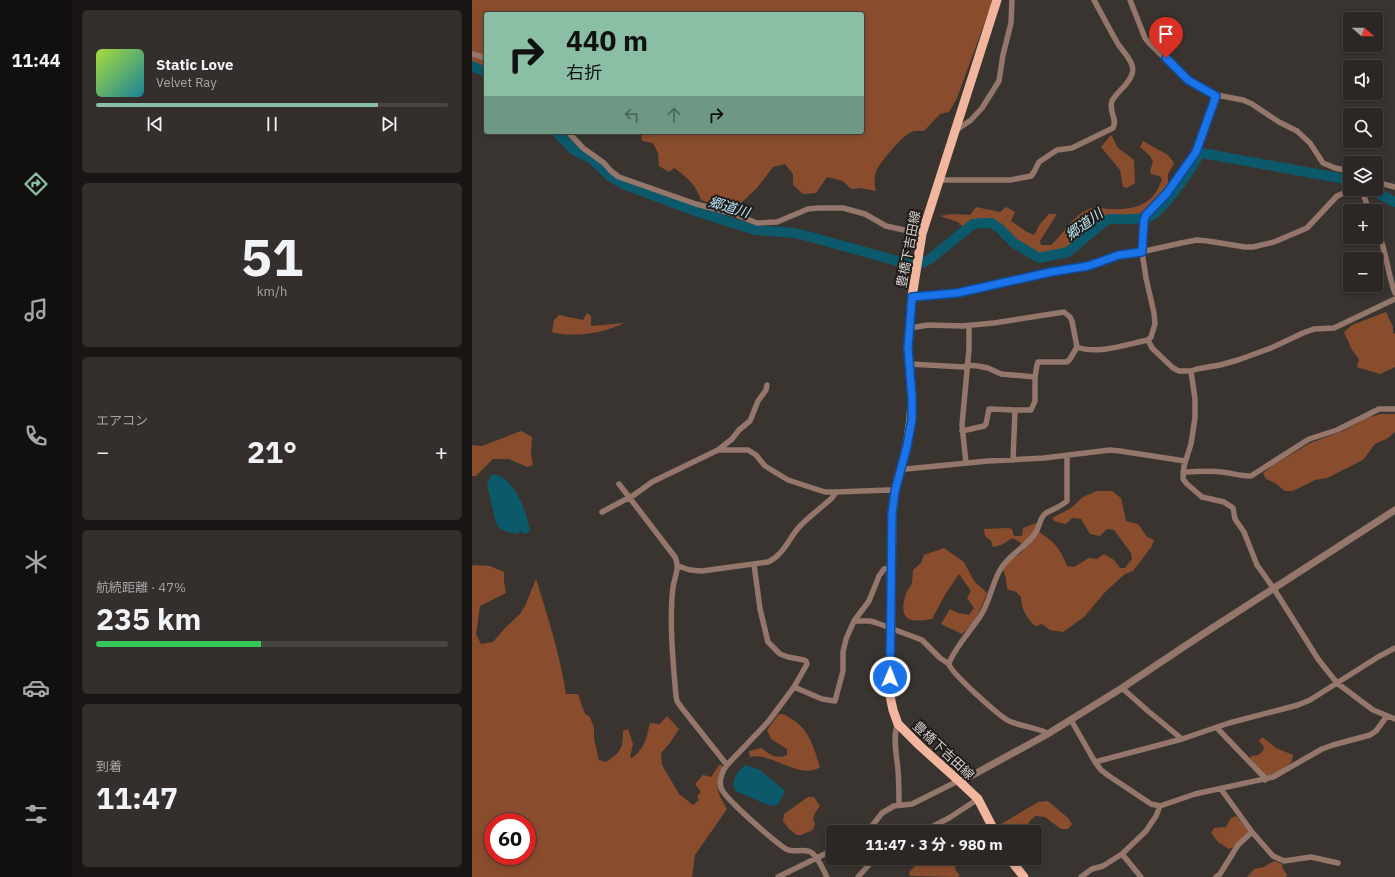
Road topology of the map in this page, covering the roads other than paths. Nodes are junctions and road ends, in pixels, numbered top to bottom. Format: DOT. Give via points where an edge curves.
graph roads {
  1 [pos="997,0"];
  2 [pos="1012,0"];
  3 [pos="1094,0"];
  4 [pos="1130,0"];
  5 [pos="472,54"];
  6 [pos="484,57"];
  7 [pos="1216,96"];
  8 [pos="954,131"];
  9 [pos="570,134"];
  10 [pos="1343,169"];
  11 [pos="939,178"];
  12 [pos="1383,184"];
  13 [pos="1395,187"];
  14 [pos="1343,193"];
  15 [pos="922,234"];
  16 [pos="1382,244"];
  17 [pos="1142,252"];
  18 [pos="1395,293"];
  19 [pos="912,297"];
  20 [pos="1395,299"];
  21 [pos="969,326"];
  22 [pos="910,328"];
  23 [pos="1148,340"];
  24 [pos="1077,347"];
  25 [pos="909,364"];
  26 [pos="967,365"];
  27 [pos="1191,371"];
  28 [pos="1035,377"];
  29 [pos="767,385"];
  30 [pos="1395,409"];
  31 [pos="1015,410"];
  32 [pos="962,431"];
  33 [pos="718,450"];
  34 [pos="1067,455"];
  35 [pos="1013,460"];
  36 [pos="1185,461"];
  37 [pos="966,463"];
  38 [pos="901,468"];
  39 [pos="1183,472"];
  40 [pos="618,484"];
  41 [pos="895,491"];
  42 [pos="836,492"];
  43 [pos="629,496"];
  44 [pos="1395,510"];
  45 [pos="602,512"];
  46 [pos="754,564"];
  47 [pos="678,566"];
  48 [pos="892,568"];
  49 [pos="1274,589"];
  50 [pos="854,621"];
  51 [pos="890,628"];
  52 [pos="1395,648"];
  53 [pos="949,664"];
  54 [pos="1337,683"];
  55 [pos="794,687"];
  56 [pos="1122,688"];
  57 [pos="1387,716"];
  58 [pos="1395,719"];
  59 [pos="1071,720"];
  60 [pos="898,724"];
  61 [pos="1217,728"];
  62 [pos="1046,735"];
  63 [pos="1182,739"];
  64 [pos="1095,762"];
  65 [pos="727,765"];
  66 [pos="1265,780"];
  67 [pos="960,782"];
  68 [pos="1221,789"];
  69 [pos="978,799"];
  70 [pos="899,805"];
  71 [pos="1160,806"];
  72 [pos="873,825"];
  73 [pos="936,825"];
  74 [pos="991,825"];
  75 [pos="1252,832"];
  76 [pos="826,853"];
  77 [pos="1122,854"];
  78 [pos="816,858"];
  79 [pos="1338,863"];
  80 [pos="869,865"];
  81 [pos="1014,865"];
  82 [pos="1019,875"];
  83 [pos="778,877"];
  84 [pos="827,877"];
  85 [pos="858,877"];
  86 [pos="1081,877"];
  87 [pos="1141,877"];
  88 [pos="1216,877"];
  1 -- 8 [label="main road, 豊橋下吉田線"];
  2 -- 8 [label="street" via="1011,23 998,81 982,108 971,120"];
  3 -- 11 [label="street" via="1133,69 1130,80 1112,102 1115,125 1113,128 1072,148 1056,150 1038,162 1031,176 1026,178"];
  4 -- 7 [label="street" via="1145,38 1151,45 1188,80"];
  5 -- 6 [label="street"];
  7 -- 10 [label="street" via="1252,104 1297,131 1310,143 1323,163"];
  7 -- 17 [label="street" via="1196,152 1167,193 1144,218"];
  8 -- 11 [label="main road, 豊橋下吉田線"];
  9 -- 15 [label="street" via="619,177 757,222 777,222 818,208 843,208 866,214 892,227"];
  11 -- 15 [label="main road, 豊橋下吉田線"];
  12 -- 13 [label="street"];
  14 -- 17 [label="street" via="1337,196 1308,228 1281,240 1244,247 1197,240"];
  15 -- 19 [label="main road, 豊橋下吉田線"];
  16 -- 18 [label="street"];
  17 -- 19 [label="street" via="1119,255 1088,266 957,293"];
  17 -- 23 [label="street" via="1155,324"];
  19 -- 22 [label="main road, 豊橋下吉田線"];
  20 -- 27 [label="street" via="1334,328 1314,329 1238,360"];
  21 -- 22 [label="street" via="928,325"];
  21 -- 24 [label="street" via="1064,312 1072,321"];
  21 -- 26 [label="street"];
  22 -- 25 [label="main road, 豊橋下吉田線"];
  23 -- 24 [label="street" via="1093,350"];
  23 -- 27 [label="street" via="1152,348 1173,368"];
  24 -- 28 [label="street" via="1067,362 1038,362"];
  25 -- 26 [label="street"];
  25 -- 38 [label="main road, 豊橋下吉田線" via="912,419"];
  26 -- 28 [label="street" via="988,368 1001,374"];
  26 -- 32 [label="street"];
  27 -- 36 [label="street" via="1195,418"];
  28 -- 31 [label="street" via="1035,401 1031,410"];
  29 -- 33 [label="street" via="750,421"];
  30 -- 39 [label="street" via="1379,409 1337,430 1309,439 1251,476 1206,471"];
  31 -- 32 [label="street" via="989,409 984,426"];
  31 -- 35 [label="street"];
  32 -- 37 [label="street"];
  33 -- 42 [label="street" via="748,450 765,466 788,480 825,492"];
  33 -- 43 [label="street"];
  34 -- 35 [label="street"];
  34 -- 36 [label="street" via="1120,451"];
  34 -- 53 [label="street" via="1067,501 1041,518 1033,537 1000,569 982,614"];
  35 -- 37 [label="street"];
  36 -- 39 [label="street"];
  37 -- 38 [label="street"];
  38 -- 41 [label="main road, 豊橋下吉田線"];
  39 -- 49 [label="street" via="1183,479 1202,496 1224,502 1232,508 1255,561"];
  40 -- 43 [label="street"];
  41 -- 42 [label="street"];
  41 -- 48 [label="main road, 豊橋下吉田線" via="892,514"];
  42 -- 46 [label="street" via="801,525 780,554 768,562"];
  43 -- 45 [label="street"];
  43 -- 47 [label="street" via="675,557"];
  44 -- 49 [label="street"];
  46 -- 47 [label="street" via="702,571"];
  46 -- 55 [label="street" via="760,609 768,642 780,654 806,661"];
  47 -- 65 [label="street" via="672,603 676,696 681,707"];
  48 -- 50 [label="street" via="884,570 879,576 869,601"];
  48 -- 51 [label="main road, 豊橋下吉田線"];
  49 -- 54 [label="street"];
  49 -- 56 [label="street"];
  50 -- 51 [label="street" via="870,621"];
  50 -- 55 [label="street" via="844,647 843,671 835,701 822,699"];
  51 -- 53 [label="street" via="922,640"];
  51 -- 60 [label="main road, 豊橋下吉田線" via="890,696"];
  52 -- 54 [label="street"];
  53 -- 62 [label="street" via="959,679 997,713 1007,720 1045,732"];
  54 -- 57 [label="street" via="1372,710"];
  54 -- 61 [label="street" via="1298,705"];
  55 -- 65 [label="street" via="768,722"];
  56 -- 59 [label="street"];
  56 -- 63 [label="street"];
  57 -- 58 [label="street"];
  57 -- 66 [label="street" via="1370,735 1333,744 1283,773"];
  59 -- 62 [label="street"];
  59 -- 64 [label="street"];
  60 -- 67 [label="main road, 豊橋下吉田線"];
  60 -- 70 [label="street" via="896,749"];
  61 -- 63 [label="street"];
  61 -- 66 [label="street"];
  62 -- 67 [label="street"];
  63 -- 64 [label="street"];
  64 -- 71 [label="street" via="1109,776 1151,804"];
  65 -- 78 [label="street" via="721,778 723,794 787,850 806,851"];
  66 -- 68 [label="street"];
  67 -- 69 [label="main road, 豊橋下吉田線"];
  67 -- 70 [label="street" via="912,804"];
  68 -- 71 [label="street" via="1195,794"];
  68 -- 75 [label="street"];
  69 -- 73 [label="street"];
  69 -- 74 [label="main road, 豊橋下吉田線"];
  70 -- 72 [label="street" via="882,813"];
  71 -- 77 [label="street" via="1146,831"];
  75 -- 79 [label="street" via="1273,856 1284,861 1311,857"];
  75 -- 88 [label="street" via="1238,846"];
  76 -- 78 [label="street"];
  77 -- 86 [label="street"];
  77 -- 87 [label="street"];
  78 -- 83 [label="street"];
  78 -- 84 [label="street"];
  80 -- 85 [label="street"];
  81 -- 82 [label="main road"];
}
